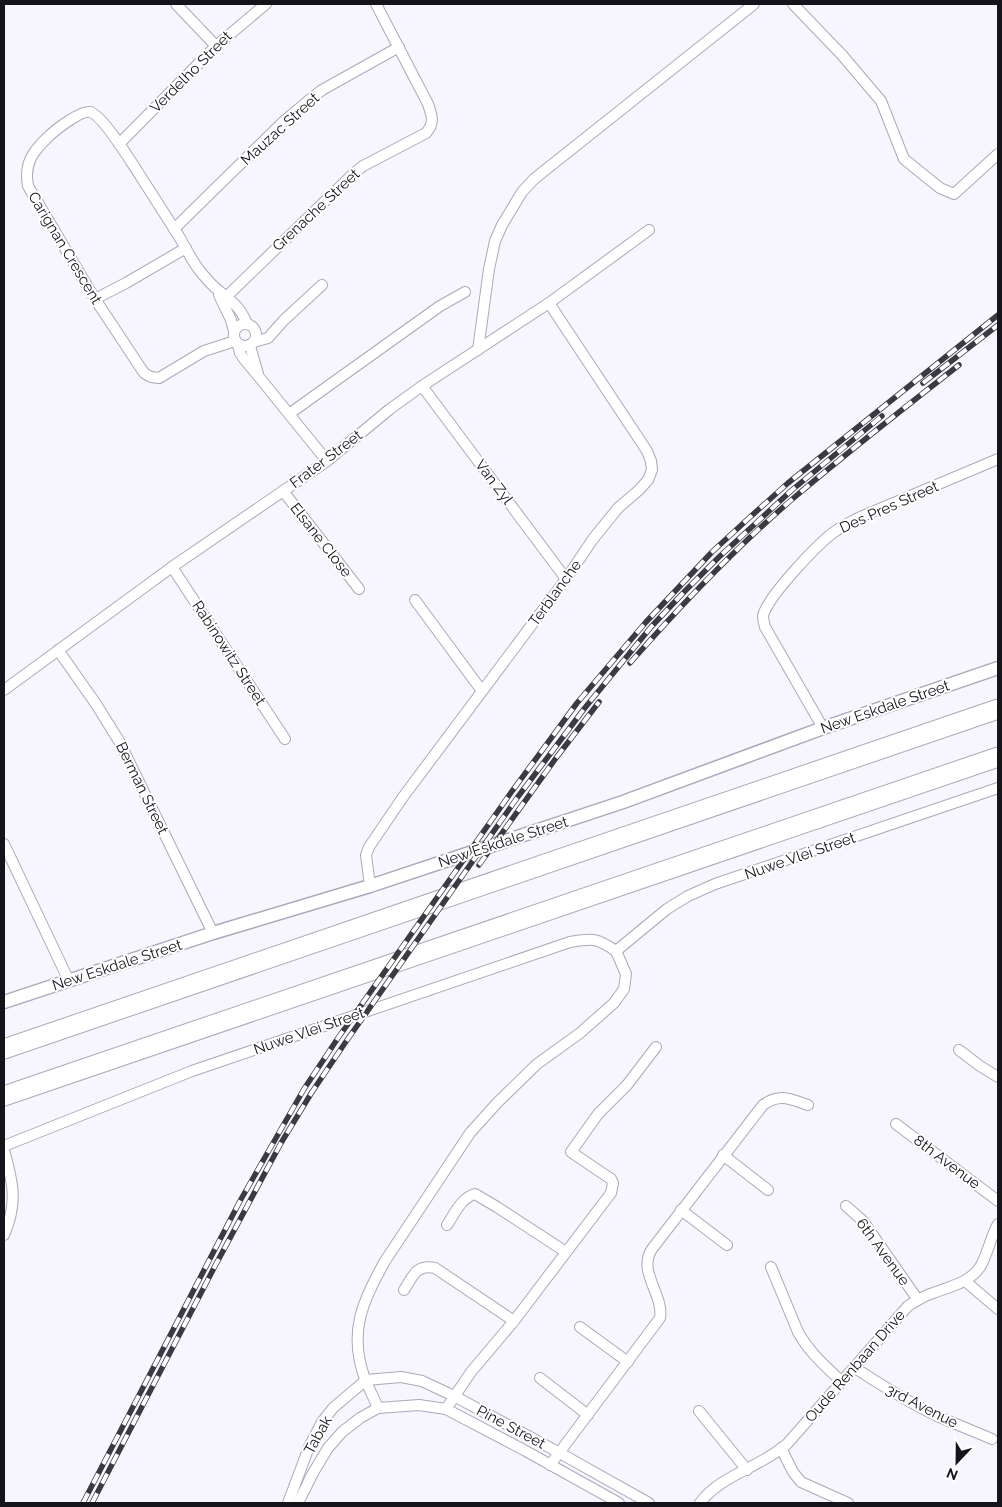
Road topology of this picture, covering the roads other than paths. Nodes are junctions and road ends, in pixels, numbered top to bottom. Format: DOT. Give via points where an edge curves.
graph roads {
  1 [pos="176,4"];
  2 [pos="266,4"];
  3 [pos="376,4"];
  4 [pos="754,4"];
  5 [pos="793,4"];
  6 [pos="216,46"];
  7 [pos="399,47"];
  8 [pos="120,144"];
  9 [pos="998,154"];
  10 [pos="174,229"];
  11 [pos="649,230"];
  12 [pos="186,248"];
  13 [pos="322,285"];
  14 [pos="465,292"];
  15 [pos="224,298"];
  16 [pos="95,299"];
  17 [pos="549,303"];
  18 [pos="284,320"];
  19 [pos="251,327"];
  20 [pos="236,339"];
  21 [pos="252,344"];
  22 [pos="478,350"];
  23 [pos="260,377"];
  24 [pos="422,386"];
  25 [pos="289,414"];
  26 [pos="998,459"];
  27 [pos="326,461"];
  28 [pos="283,491"];
  29 [pos="172,567"];
  30 [pos="566,579"];
  31 [pos="359,589"];
  32 [pos="415,600"];
  33 [pos="58,650"];
  34 [pos="998,668"];
  35 [pos="4,690"];
  36 [pos="482,691"];
  37 [pos="998,709"];
  38 [pos="823,728"];
  39 [pos="285,739"];
  40 [pos="998,759"];
  41 [pos="998,788"];
  42 [pos="4,844"];
  43 [pos="370,886"];
  44 [pos="212,933"];
  45 [pos="616,951"];
  46 [pos="69,981"];
  47 [pos="4,1002"];
  48 [pos="656,1047"];
  49 [pos="4,1049"];
  50 [pos="959,1050"];
  51 [pos="998,1077"];
  52 [pos="4,1096"];
  53 [pos="808,1105"];
  54 [pos="896,1124"];
  55 [pos="4,1146"];
  56 [pos="4,1150"];
  57 [pos="723,1155"];
  58 [pos="768,1190"];
  59 [pos="998,1200"];
  60 [pos="846,1206"];
  61 [pos="681,1210"];
  62 [pos="998,1224"];
  63 [pos="447,1225"];
  64 [pos="4,1235"];
  65 [pos="727,1245"];
  66 [pos="566,1252"];
  67 [pos="771,1267"];
  68 [pos="965,1281"];
  69 [pos="404,1290"];
  70 [pos="918,1300"];
  71 [pos="998,1309"];
  72 [pos="514,1321"];
  73 [pos="580,1327"];
  74 [pos="628,1362"];
  75 [pos="855,1368"];
  76 [pos="540,1378"];
  77 [pos="366,1380"];
  78 [pos="842,1382"];
  79 [pos="454,1396"];
  80 [pos="378,1408"];
  81 [pos="446,1409"];
  82 [pos="700,1411"];
  83 [pos="588,1415"];
  84 [pos="992,1439"];
  85 [pos="781,1448"];
  86 [pos="558,1452"];
  87 [pos="550,1465"];
  88 [pos="747,1470"];
  89 [pos="288,1503"];
  90 [pos="298,1503"];
  91 [pos="619,1503"];
  92 [pos="650,1503"];
  93 [pos="700,1503"];
  94 [pos="848,1503"];
  1 -- 6 [label="street"];
  2 -- 6 [label="street, Verdelho Street"];
  3 -- 7 [label="street, Grenache Street"];
  4 -- 22 [label="street" via="534,179 522,192 495,241"];
  5 -- 9 [label="street" via="881,102 904,159 940,188 954,194"];
  6 -- 8 [label="street, Verdelho Street"];
  7 -- 10 [label="street, Mauzac Street" via="308,101"];
  7 -- 15 [label="street, Grenache Street" via="432,114 431,128 353,174"];
  8 -- 10 [label="street, Carignan Crescent"];
  8 -- 16 [label="street, Carignan Crescent" via="98,117 83,112 40,144 31,156 27,171 28,186"];
  10 -- 12 [label="street, Carignan Crescent"];
  11 -- 17 [label="street, Frater Street"];
  12 -- 15 [label="street, Carignan Crescent" via="198,269"];
  12 -- 16 [label="street"];
  13 -- 18 [label="street"];
  14 -- 25 [label="street" via="440,306"];
  15 -- 19 [label="street" via="238,308"];
  15 -- 20 [label="street"];
  16 -- 20 [label="street, Carignan Crescent" via="143,372 151,377 159,378 204,351"];
  17 -- 22 [label="street, Frater Street"];
  17 -- 30 [label="street, Terblanche" via="652,461 648,480 606,522"];
  18 -- 19 [label="street" via="265,329"];
  18 -- 21 [label="street" via="268,338"];
  19 -- 20 [label="street" via="238,326"];
  19 -- 21 [label="street" via="257,336"];
  20 -- 21 [label="street" via="244,347"];
  20 -- 23 [label="street" via="244,359"];
  21 -- 23 [label="street"];
  22 -- 24 [label="street, Frater Street"];
  23 -- 25 [label="street"];
  24 -- 27 [label="street, Frater Street"];
  24 -- 30 [label="street, Van Zyl"];
  25 -- 27 [label="street"];
  26 -- 38 [label="street, Des Pres Street" via="858,518 838,530 806,557 770,601 763,616 765,627"];
  27 -- 28 [label="street, Frater Street"];
  28 -- 29 [label="street, Frater Street"];
  28 -- 31 [label="street, Elsane Close"];
  29 -- 33 [label="street, Frater Street"];
  29 -- 39 [label="street, Rabinowitz Street"];
  30 -- 36 [label="street, Terblanche"];
  32 -- 36 [label="street"];
  33 -- 35 [label="street, Frater Street"];
  33 -- 44 [label="street, Berman Street" via="119,741"];
  34 -- 38 [label="street, New Eskdale Street"];
  36 -- 43 [label="street, Terblanche" via="369,846 366,863"];
  37 -- 49 [label="highway"];
  38 -- 43 [label="street, New Eskdale Street" via="623,802"];
  40 -- 52 [label="highway"];
  41 -- 45 [label="street, Nuwe Vlei Street" via="715,884 667,908"];
  42 -- 46 [label="street"];
  43 -- 44 [label="street, New Eskdale Street"];
  44 -- 46 [label="street, New Eskdale Street"];
  45 -- 55 [label="street, Nuwe Vlei Street" via="602,941 592,939 570,942 192,1071"];
  45 -- 77 [label="street" via="626,974 624,989 614,1003 537,1064 470,1133 385,1261 364,1303 357,1336"];
  46 -- 47 [label="street, New Eskdale Street"];
  48 -- 66 [label="street" via="627,1085 598,1114 571,1152 608,1176 613,1183 611,1193"];
  50 -- 51 [label="street"];
  53 -- 57 [label="street" via="783,1097 769,1101 758,1110"];
  54 -- 59 [label="street, 8th Avenue"];
  56 -- 64 [label="street" via="12,1179 13,1198 10,1221"];
  57 -- 58 [label="street"];
  57 -- 61 [label="street"];
  60 -- 70 [label="street, 6th Avenue" via="863,1221"];
  61 -- 65 [label="street"];
  61 -- 74 [label="street" via="648,1255 646,1262 661,1313"];
  62 -- 68 [label="street, Oude Renbaan Drive" via="980,1268"];
  63 -- 66 [label="street" via="462,1201 475,1194"];
  66 -- 72 [label="street"];
  67 -- 78 [label="street" via="803,1341"];
  68 -- 70 [label="street, Oude Renbaan Drive"];
  68 -- 71 [label="street"];
  69 -- 72 [label="street" via="421,1268 435,1268"];
  70 -- 75 [label="street, Oude Renbaan Drive" via="899,1315"];
  72 -- 79 [label="street"];
  73 -- 74 [label="street"];
  74 -- 83 [label="street"];
  75 -- 78 [label="street, Oude Renbaan Drive"];
  75 -- 84 [label="street, 3rd Avenue" via="935,1415"];
  76 -- 83 [label="street"];
  77 -- 79 [label="street, Pine Street" via="411,1378"];
  77 -- 80 [label="street"];
  77 -- 89 [label="street, Tabak" via="333,1408 322,1422"];
  78 -- 85 [label="street, Oude Renbaan Drive"];
  79 -- 81 [label="street"];
  79 -- 86 [label="street, Pine Street"];
  80 -- 81 [label="street, Pine Street" via="419,1405"];
  80 -- 90 [label="street, Tabak" via="350,1425 328,1448"];
  81 -- 87 [label="street, Pine Street"];
  82 -- 88 [label="street"];
  83 -- 86 [label="street"];
  85 -- 88 [label="street, Oude Renbaan Drive"];
  85 -- 94 [label="street" via="802,1482"];
  86 -- 87 [label="street"];
  86 -- 92 [label="street, Pine Street"];
  87 -- 91 [label="street, Pine Street"];
  88 -- 93 [label="street, Oude Renbaan Drive" via="714,1488"];
}
